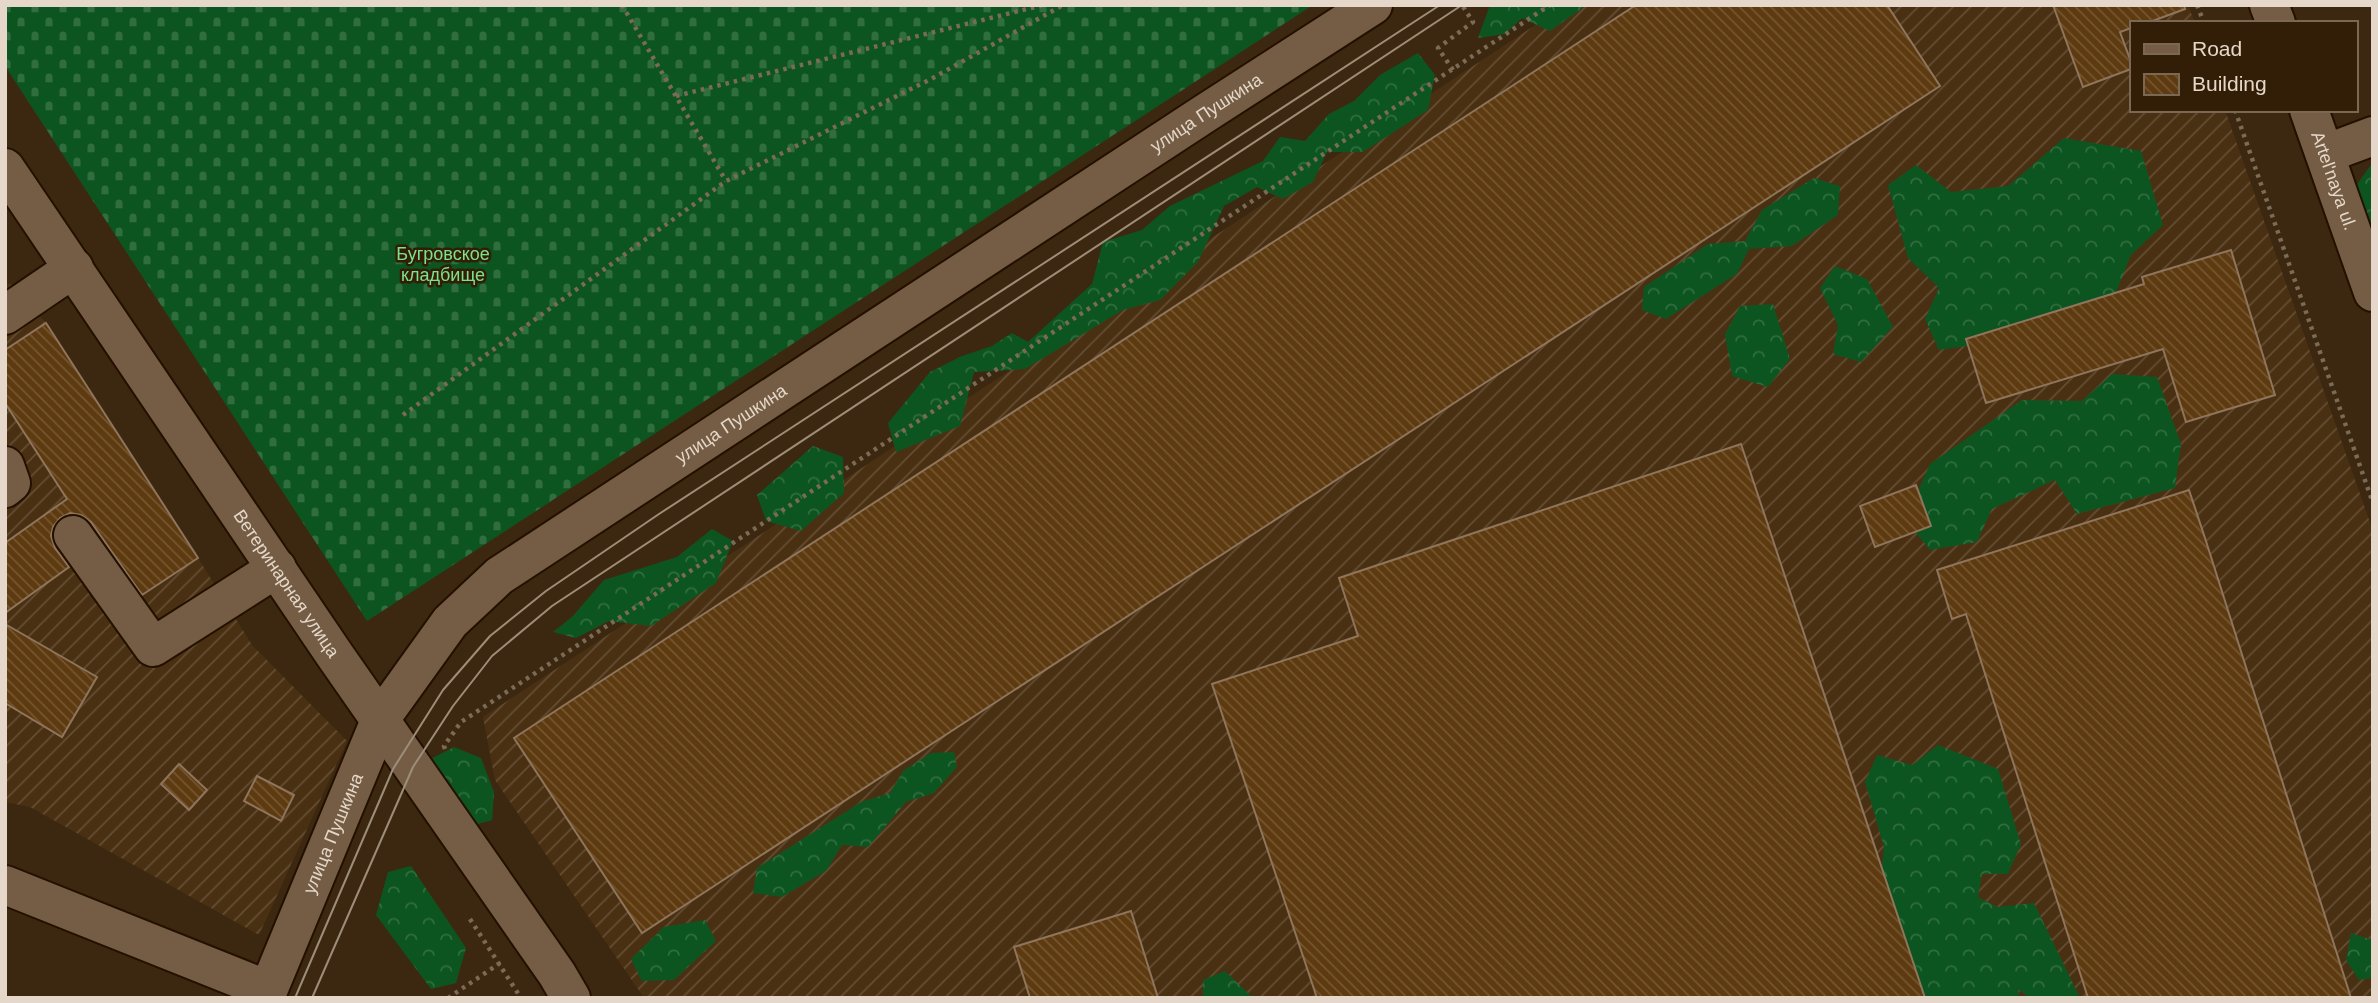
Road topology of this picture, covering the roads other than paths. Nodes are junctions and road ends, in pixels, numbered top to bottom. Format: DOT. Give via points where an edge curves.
graph roads {
  1 [pos="1373,5"];
  2 [pos="2310,112"];
  3 [pos="2373,136"];
  4 [pos="2325,154"];
  5 [pos="5,168"];
  6 [pos="18,210"];
  7 [pos="74,268"];
  8 [pos="2373,292"];
  9 [pos="5,315"];
  10 [pos="5,466"];
  11 [pos="5,488"];
  12 [pos="73,535"];
  13 [pos="277,568"];
  14 [pos="381,718"];
  15 [pos="5,885"];
  16 [pos="267,994"];
  17 [pos="571,998"];
  1 -- 14 [label="street, улица Пушкина" via="499,576 450,622"];
  2 -- 4 [label="street, Artel'naya ul."];
  3 -- 4 [label="street"];
  4 -- 8 [label="street, Artel'naya ul."];
  5 -- 6 [label="street, Ветеринарная улица"];
  6 -- 7 [label="street, Ветеринарная улица"];
  7 -- 9 [label="street"];
  7 -- 13 [label="street, Ветеринарная улица"];
  10 -- 11 [label="street" via="11,483"];
  12 -- 13 [label="street" via="153,647"];
  13 -- 14 [label="street, Ветеринарная улица"];
  14 -- 16 [label="street, улица Пушкина"];
  14 -- 17 [label="street, Ветеринарная улица"];
  15 -- 16 [label="street"];
}
